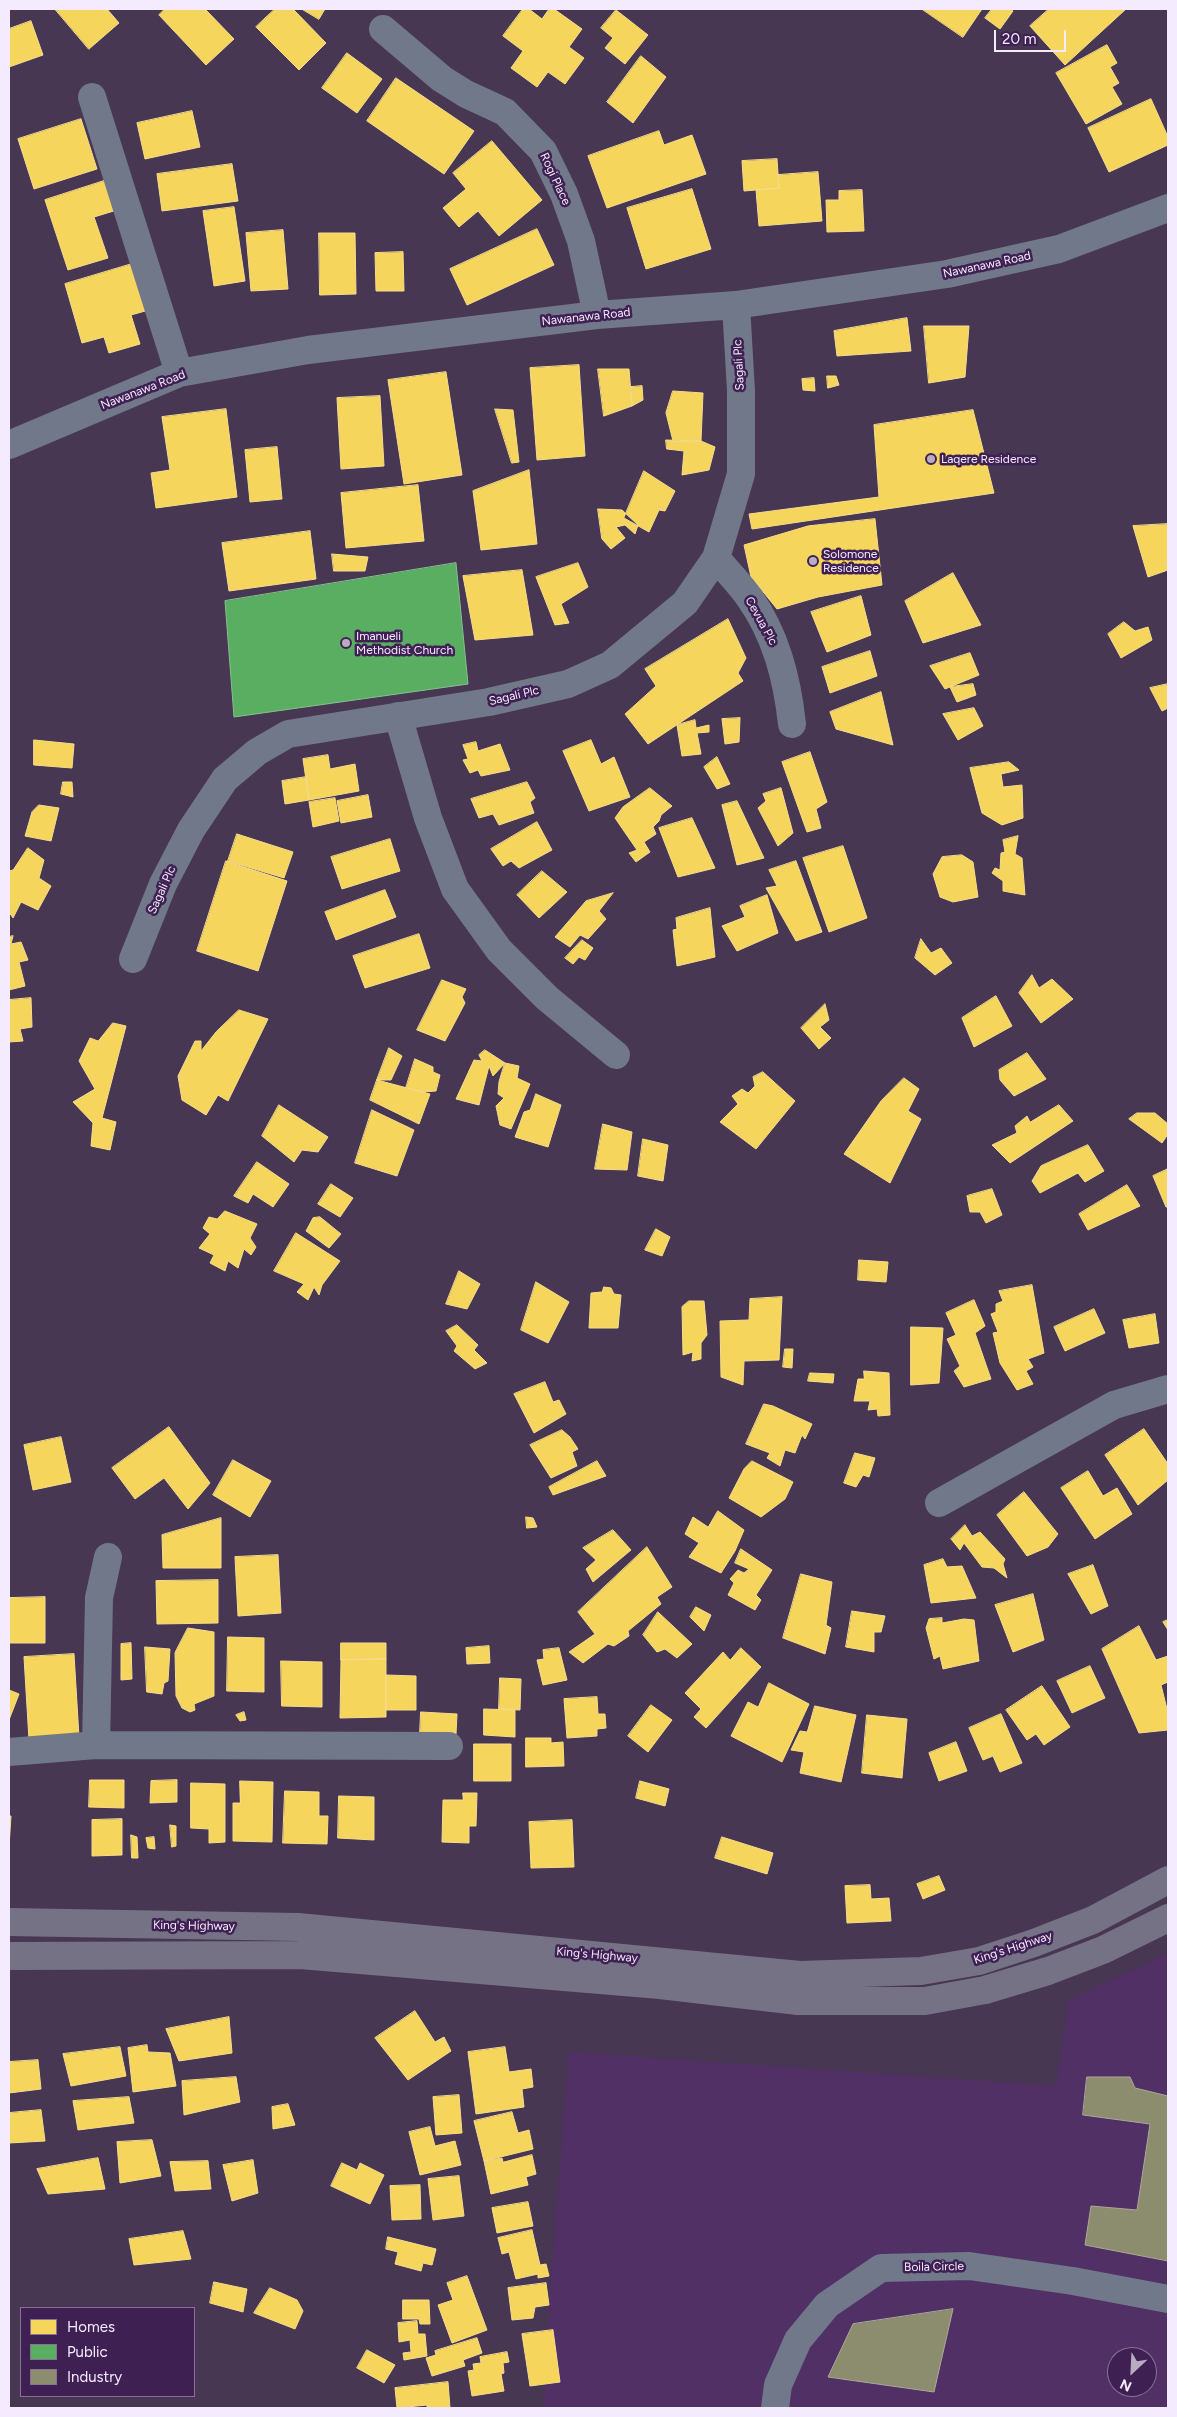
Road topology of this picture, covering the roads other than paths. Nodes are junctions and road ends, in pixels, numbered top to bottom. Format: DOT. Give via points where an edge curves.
graph roads {
  1 [pos="384,29"];
  2 [pos="92,97"];
  3 [pos="1168,208"];
  4 [pos="736,305"];
  5 [pos="597,315"];
  6 [pos="179,373"];
  7 [pos="9,445"];
  8 [pos="716,558"];
  9 [pos="398,716"];
  10 [pos="792,724"];
  11 [pos="133,958"];
  12 [pos="616,1055"];
  13 [pos="1168,1389"];
  14 [pos="939,1503"];
  15 [pos="108,1557"];
  16 [pos="96,1745"];
  17 [pos="449,1746"];
  18 [pos="9,1752"];
  19 [pos="1168,1880"];
  20 [pos="1168,1918"];
  21 [pos="9,1922"];
  22 [pos="9,1956"];
  23 [pos="1168,2299"];
  24 [pos="775,2408"];
  1 -- 5 [label="street, Rogi Place" via="442,79 505,112 544,150 581,240"];
  2 -- 6 [label="street"];
  3 -- 4 [label="street, Nawanawa Road" via="1060,249 947,274"];
  4 -- 5 [label="street, Nawanawa Road"];
  4 -- 8 [label="street, Sagali Plc" via="741,474"];
  5 -- 6 [label="street, Nawanawa Road" via="308,350"];
  6 -- 7 [label="street, Nawanawa Road"];
  8 -- 9 [label="street, Sagali Plc" via="685,604 610,665 568,684 489,702"];
  8 -- 10 [label="street, Cevua Plc" via="749,597 775,644 788,685"];
  9 -- 11 [label="street, Sagali Plc" via="288,734 257,752 225,779 191,830 163,884"];
  9 -- 12 [label="street" via="428,818 455,889 499,950 547,998"];
  13 -- 14 [label="street" via="1114,1405"];
  15 -- 16 [label="street" via="98,1598"];
  16 -- 17 [label="street"];
  16 -- 18 [label="street"];
  19 -- 21 [label="highway, King's Highway" via="1093,1920 1034,1943 979,1961 912,1971 800,1975 298,1927"];
  20 -- 22 [label="highway, King's Highway" via="1103,1950 1048,1971 985,1990 925,2001 798,2000 660,1985 300,1955"];
  23 -- 24 [label="street, Boila Circle" via="969,2266 882,2268 826,2305 798,2340 778,2385"];
}
